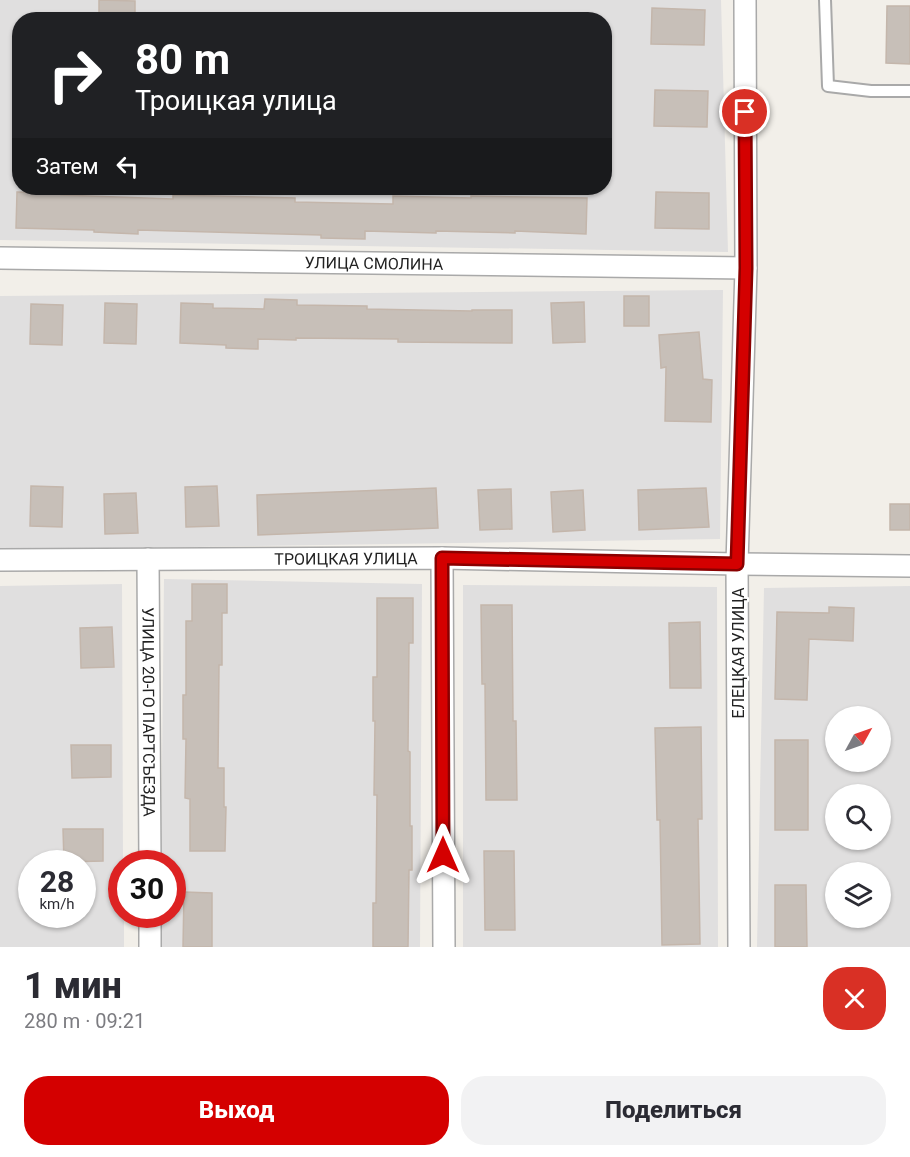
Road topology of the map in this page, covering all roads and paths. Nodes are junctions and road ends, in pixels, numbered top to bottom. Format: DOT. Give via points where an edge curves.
graph roads {
  1 [pos="745,0"];
  2 [pos="825,0"];
  3 [pos="910,92"];
  4 [pos="0,258"];
  5 [pos="746,268"];
  6 [pos="442,558"];
  7 [pos="148,559"];
  8 [pos="0,560"];
  9 [pos="737,564"];
  10 [pos="910,566"];
  11 [pos="150,850"];
  12 [pos="150,928"];
  13 [pos="150,947"];
  14 [pos="444,947"];
  15 [pos="739,947"];
  1 -- 5 [label="street, ЕЛЕЦКАЯ УЛИЦА"];
  2 -- 3 [label="lane" via="828,86"];
  4 -- 5 [label="street, УЛИЦА СМОЛИНА"];
  5 -- 9 [label="street, ЕЛЕЦКАЯ УЛИЦА"];
  6 -- 7 [label="street, ТРОИЦКАЯ УЛИЦА"];
  6 -- 9 [label="street, ТРОИЦКАЯ УЛИЦА"];
  6 -- 14 [label="street"];
  7 -- 8 [label="street, ТРОИЦКАЯ УЛИЦА"];
  7 -- 11 [label="street, УЛИЦА 20-ГО ПАРТСЪЕЗДА"];
  9 -- 10 [label="street, ТРОИЦКАЯ УЛИЦА"];
  9 -- 15 [label="street, ЕЛЕЦКАЯ УЛИЦА"];
  12 -- 13 [label="street"];
}
